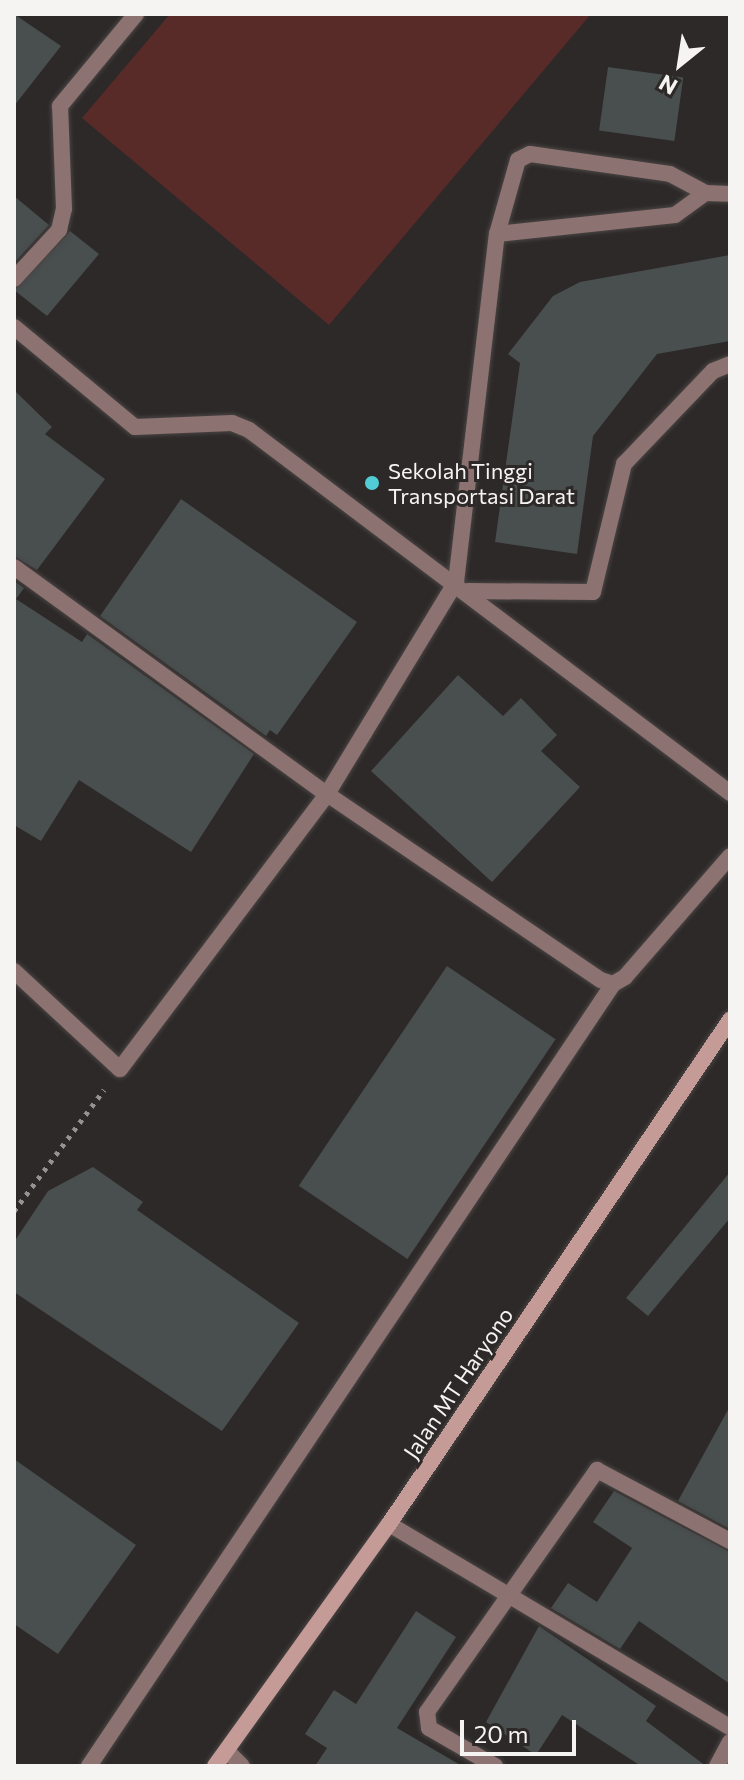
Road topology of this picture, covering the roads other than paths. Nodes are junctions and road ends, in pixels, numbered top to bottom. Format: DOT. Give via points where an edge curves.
graph roads {
  1 [pos="136,14"];
  2 [pos="705,193"];
  3 [pos="730,194"];
  4 [pos="497,234"];
  5 [pos="14,279"];
  6 [pos="14,327"];
  7 [pos="730,364"];
  8 [pos="14,567"];
  9 [pos="462,586"];
  10 [pos="730,793"];
  11 [pos="327,794"];
  12 [pos="730,856"];
  13 [pos="14,971"];
  14 [pos="613,984"];
  15 [pos="730,1020"];
  16 [pos="389,1524"];
  17 [pos="730,1541"];
  18 [pos="511,1593"];
  19 [pos="730,1727"];
  20 [pos="730,1742"];
  21 [pos="227,1751"];
  22 [pos="89,1766"];
  23 [pos="215,1766"];
  24 [pos="242,1766"];
  25 [pos="495,1766"];
  26 [pos="717,1766"];
  1 -- 5 [label="street" via="60,106 55,122 64,209 59,230"];
  2 -- 3 [label="street"];
  2 -- 4 [label="street" via="675,215"];
  2 -- 4 [label="street" via="670,174 523,155"];
  4 -- 9 [label="street"];
  6 -- 9 [label="street" via="135,427 232,423 249,430"];
  7 -- 9 [label="street" via="713,371 624,464 593,592"];
  8 -- 11 [label="street"];
  9 -- 10 [label="street"];
  9 -- 11 [label="street"];
  11 -- 13 [label="street" via="120,1069"];
  11 -- 14 [label="street"];
  12 -- 14 [label="street"];
  14 -- 22 [label="street"];
  15 -- 16 [label="main road, Jalan MT Haryono"];
  16 -- 18 [label="street"];
  16 -- 21 [label="main road, Jalan MT Haryono"];
  17 -- 18 [label="street" via="597,1470"];
  18 -- 19 [label="street"];
  18 -- 25 [label="street" via="426,1721"];
  20 -- 26 [label="street"];
  21 -- 23 [label="main road, Jalan MT Haryono"];
  21 -- 24 [label="street"];
}
